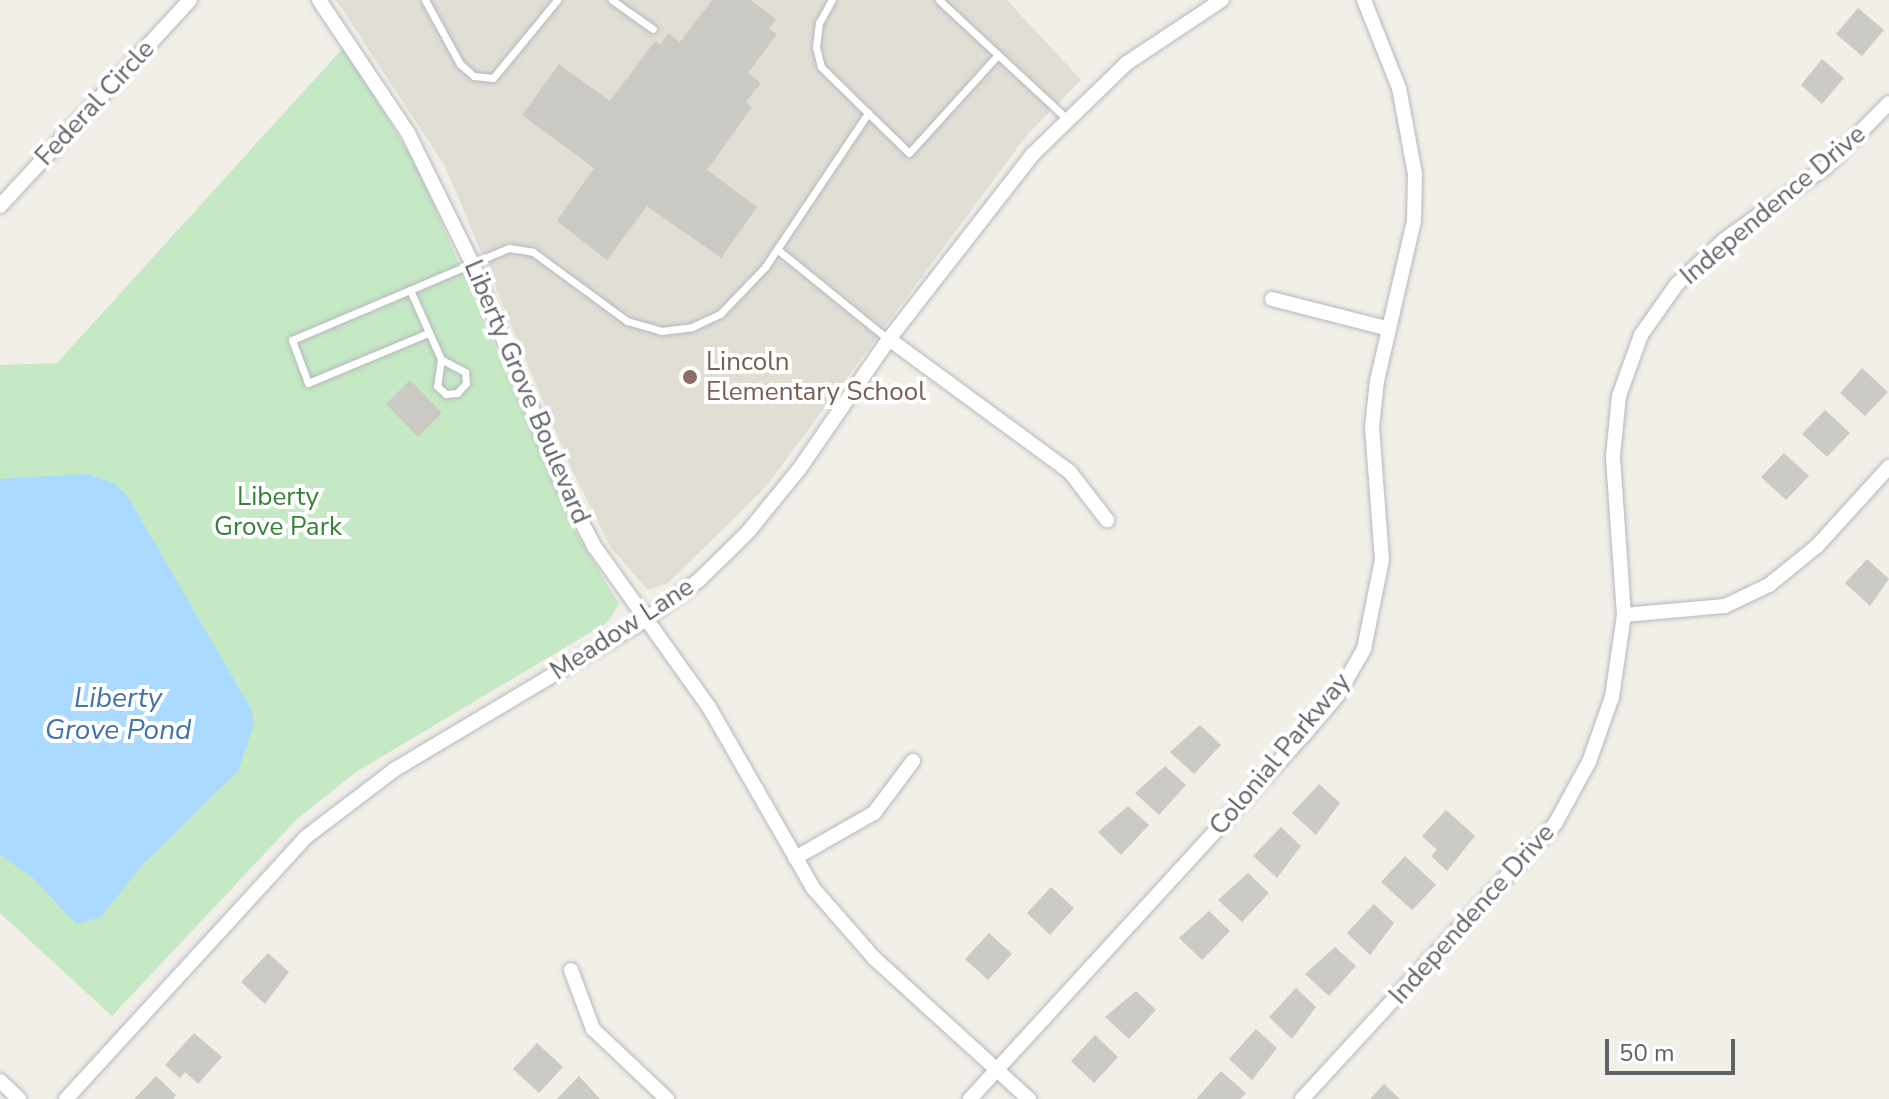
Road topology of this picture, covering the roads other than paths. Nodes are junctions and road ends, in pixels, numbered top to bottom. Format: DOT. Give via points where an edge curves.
graph roads {
  1 [pos="190,0"];
  2 [pos="319,0"];
  3 [pos="425,0"];
  4 [pos="557,0"];
  5 [pos="612,0"];
  6 [pos="832,0"];
  7 [pos="939,0"];
  8 [pos="1222,0"];
  9 [pos="1364,0"];
  10 [pos="653,29"];
  11 [pos="998,55"];
  12 [pos="1889,103"];
  13 [pos="868,113"];
  14 [pos="1066,118"];
  15 [pos="0,206"];
  16 [pos="778,250"];
  17 [pos="472,263"];
  18 [pos="410,290"];
  19 [pos="1272,299"];
  20 [pos="1386,328"];
  21 [pos="428,333"];
  22 [pos="889,339"];
  23 [pos="441,359"];
  24 [pos="1889,467"];
  25 [pos="1107,520"];
  26 [pos="1624,615"];
  27 [pos="646,619"];
  28 [pos="913,761"];
  29 [pos="795,858"];
  30 [pos="571,970"];
  31 [pos="997,1070"];
  32 [pos="0,1081"];
  33 [pos="19,1099"];
  34 [pos="66,1099"];
  35 [pos="667,1099"];
  36 [pos="970,1099"];
  37 [pos="1029,1099"];
  38 [pos="1302,1099"];
  1 -- 15 [label="street, Federal Circle"];
  2 -- 17 [label="street, Liberty Grove Boulevard" via="408,133"];
  3 -- 4 [label="lane" via="460,64 474,76 493,78 508,67"];
  5 -- 10 [label="lane"];
  6 -- 13 [label="lane" via="819,23 816,47 821,67"];
  7 -- 11 [label="lane"];
  8 -- 14 [label="street, Meadow Lane" via="1127,63"];
  9 -- 20 [label="street, Colonial Parkway" via="1399,88 1415,174 1414,221"];
  11 -- 13 [label="lane" via="909,153"];
  11 -- 14 [label="lane"];
  12 -- 26 [label="street, Independence Drive" via="1827,166 1695,266 1641,335 1619,396 1613,456"];
  13 -- 16 [label="lane"];
  14 -- 22 [label="street, Meadow Lane"];
  16 -- 17 [label="lane" via="748,291 720,314 692,327 661,331 627,321 533,252 509,248"];
  16 -- 22 [label="lane"];
  17 -- 18 [label="lane"];
  17 -- 27 [label="street, Liberty Grove Boulevard" via="566,492 594,546"];
  18 -- 21 [label="lane"];
  18 -- 21 [label="lane" via="292,340 308,383"];
  19 -- 20 [label="street"];
  20 -- 31 [label="street, Colonial Parkway" via="1372,427 1382,560 1364,649 1337,696 1303,736"];
  21 -- 23 [label="lane"];
  22 -- 25 [label="street" via="1070,472"];
  22 -- 27 [label="street, Meadow Lane" via="800,468 748,532 698,581"];
  23 -- 23 [label="lane" via="437,386 446,394 457,393 466,383 465,372"];
  24 -- 26 [label="street" via="1817,546 1769,585 1725,606"];
  26 -- 38 [label="street, Independence Drive" via="1612,697 1589,762 1555,824"];
  27 -- 29 [label="street, Liberty Grove Boulevard" via="736,748"];
  27 -- 34 [label="street, Meadow Lane" via="394,770 306,837"];
  28 -- 29 [label="street" via="874,813"];
  29 -- 31 [label="street, Liberty Grove Boulevard" via="836,919"];
  30 -- 35 [label="street" via="593,1029"];
  31 -- 36 [label="street, Colonial Parkway"];
  31 -- 37 [label="street, Liberty Grove Boulevard"];
  32 -- 33 [label="street"];
}
